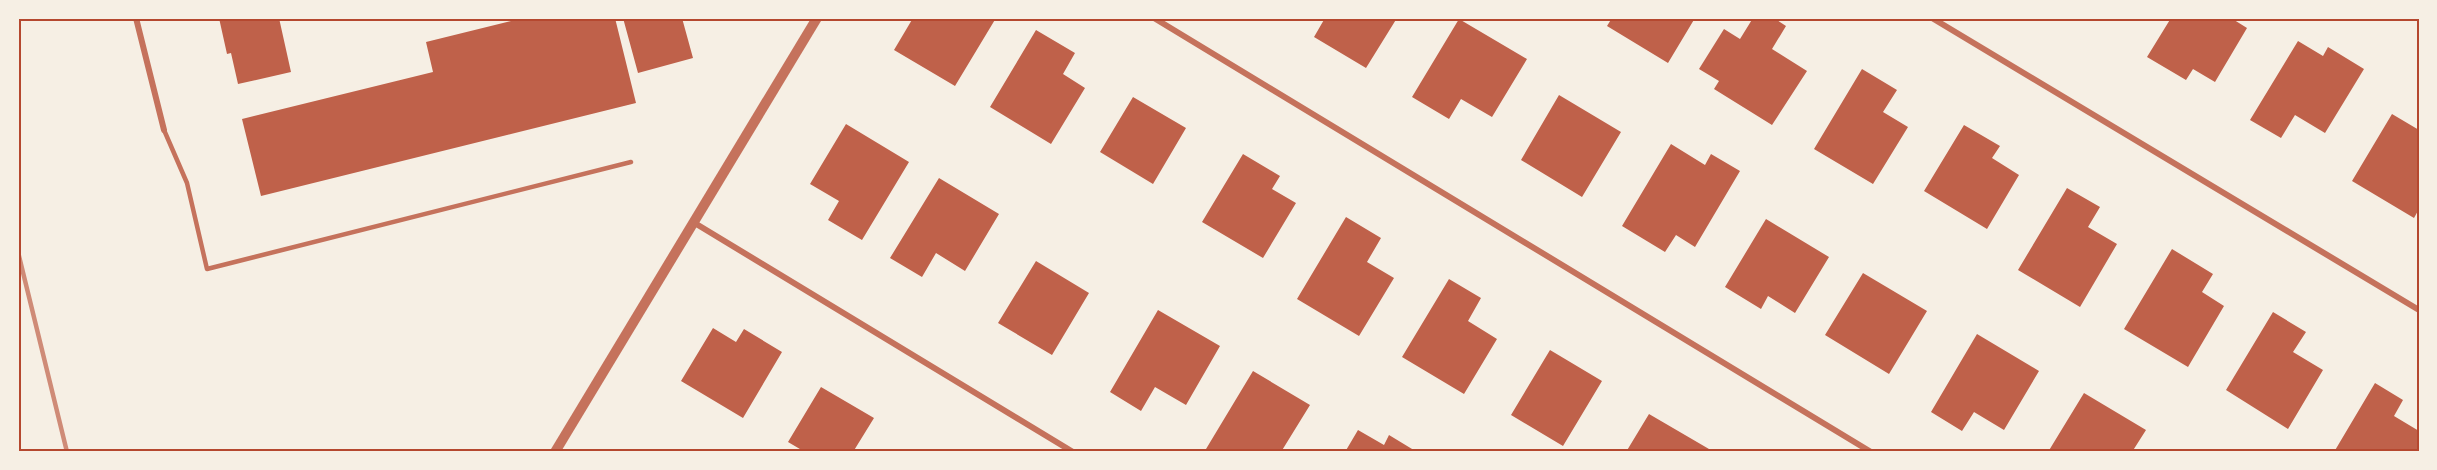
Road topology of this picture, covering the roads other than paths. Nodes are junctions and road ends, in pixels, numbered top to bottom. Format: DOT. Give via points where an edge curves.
graph roads {
  1 [pos="136,18"];
  2 [pos="817,18"];
  3 [pos="1154,18"];
  4 [pos="1932,18"];
  5 [pos="164,130"];
  6 [pos="631,162"];
  7 [pos="693,222"];
  8 [pos="2419,310"];
  9 [pos="555,452"];
  10 [pos="1073,452"];
  11 [pos="1871,452"];
  1 -- 5 [label="street"];
  2 -- 7 [label="street"];
  3 -- 11 [label="street"];
  4 -- 8 [label="street"];
  5 -- 6 [label="lane" via="187,183 207,269"];
  7 -- 9 [label="street"];
  7 -- 10 [label="street"];
}
